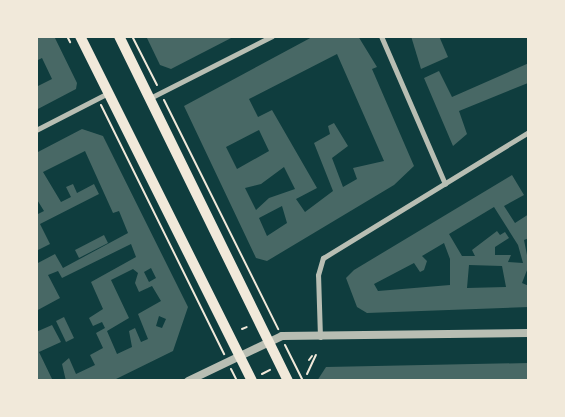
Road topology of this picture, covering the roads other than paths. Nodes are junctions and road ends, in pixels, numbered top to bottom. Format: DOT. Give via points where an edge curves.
graph roads {
  1 [pos="80,36"];
  2 [pos="119,36"];
  3 [pos="272,36"];
  4 [pos="381,36"];
  5 [pos="108,93"];
  6 [pos="149,99"];
  7 [pos="36,130"];
  8 [pos="529,132"];
  9 [pos="445,184"];
  10 [pos="529,333"];
  11 [pos="320,337"];
  12 [pos="269,342"];
  13 [pos="240,356"];
  14 [pos="188,381"];
  15 [pos="252,381"];
  16 [pos="288,381"];
  1 -- 5 [label="main road"];
  2 -- 6 [label="main road"];
  3 -- 6 [label="street"];
  4 -- 9 [label="street"];
  5 -- 7 [label="street"];
  5 -- 13 [label="main road"];
  6 -- 12 [label="main road"];
  8 -- 9 [label="street"];
  9 -- 11 [label="street" via="323,258 318,275"];
  10 -- 11 [label="street"];
  11 -- 12 [label="street" via="282,336"];
  12 -- 13 [label="street"];
  12 -- 16 [label="main road"];
  13 -- 14 [label="street"];
  13 -- 15 [label="main road"];
}
